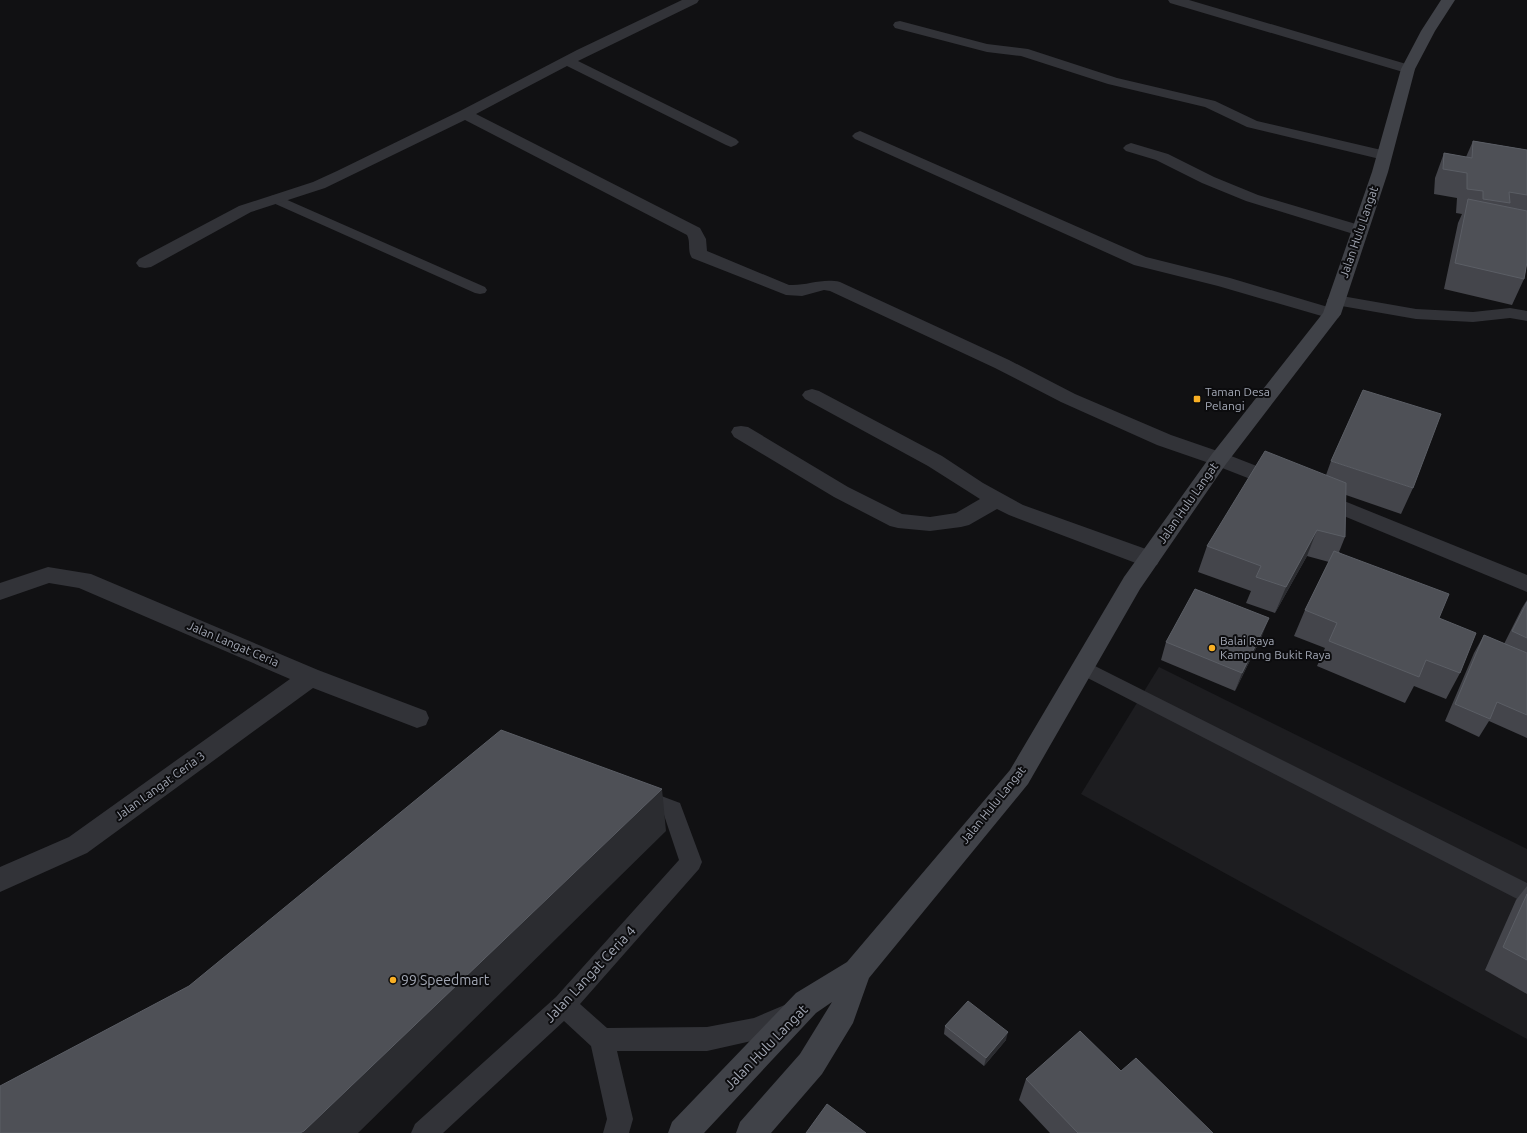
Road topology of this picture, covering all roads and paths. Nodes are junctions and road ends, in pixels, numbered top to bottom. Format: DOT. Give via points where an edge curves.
graph roads {
  1 [pos="692,0"];
  2 [pos="1175,0"];
  3 [pos="1447,0"];
  4 [pos="900,25"];
  5 [pos="567,61"];
  6 [pos="1408,69"];
  7 [pos="465,114"];
  8 [pos="860,136"];
  9 [pos="731,142"];
  10 [pos="1131,148"];
  11 [pos="1384,155"];
  12 [pos="276,199"];
  13 [pos="1360,231"];
  14 [pos="145,263"];
  15 [pos="480,290"];
  16 [pos="1334,307"];
  17 [pos="1527,316"];
  18 [pos="812,395"];
  19 [pos="742,432"];
  20 [pos="1219,459"];
  21 [pos="997,499"];
  22 [pos="1149,559"];
  23 [pos="1527,584"];
  24 [pos="0,592"];
  25 [pos="1083,667"];
  26 [pos="310,677"];
  27 [pos="417,718"];
  28 [pos="622,791"];
  29 [pos="0,880"];
  30 [pos="1527,894"];
  31 [pos="857,970"];
  32 [pos="806,1003"];
  33 [pos="564,1005"];
  34 [pos="602,1040"];
  35 [pos="424,1133"];
  36 [pos="616,1133"];
  37 [pos="683,1133"];
  38 [pos="751,1133"];
  1 -- 5 [label="street"];
  2 -- 6 [label="street"];
  3 -- 6 [label="main road, Jalan Hulu Langat"];
  4 -- 11 [label="street" via="987,48 1023,52 1113,82 1210,104 1252,124"];
  5 -- 7 [label="street"];
  5 -- 9 [label="street"];
  6 -- 11 [label="main road, Jalan Hulu Langat"];
  7 -- 12 [label="street" via="319,185"];
  7 -- 20 [label="street" via="694,232 698,239 698,254 786,290 802,291 823,285 834,286 1002,364 1068,398 1164,440"];
  8 -- 16 [label="street" via="1140,261"];
  10 -- 13 [label="street" via="1162,157 1252,198"];
  11 -- 13 [label="main road, Jalan Hulu Langat"];
  12 -- 14 [label="street" via="245,210"];
  12 -- 15 [label="lane"];
  13 -- 16 [label="main road, Jalan Hulu Langat"];
  16 -- 17 [label="street" via="1473,317 1510,313"];
  16 -- 20 [label="main road, Jalan Hulu Langat"];
  18 -- 21 [label="street" via="935,461"];
  19 -- 21 [label="street" via="841,492 898,521 930,524 961,520"];
  20 -- 22 [label="main road, Jalan Hulu Langat"];
  20 -- 23 [label="street" via="1387,525"];
  21 -- 22 [label="street" via="1016,510"];
  22 -- 25 [label="main road, Jalan Hulu Langat"];
  24 -- 26 [label="street, Jalan Langat Ceria" via="48,575 84,580"];
  25 -- 30 [label="lane"];
  25 -- 31 [label="main road, Jalan Hulu Langat" via="1019,777"];
  26 -- 27 [label="street, Jalan Langat Ceria"];
  26 -- 29 [label="street, Jalan Langat Ceria 3" via="78,845"];
  28 -- 33 [label="lane, Jalan Langat Ceria 4" via="673,809 691,862"];
  31 -- 32 [label="main road, Jalan Hulu Langat"];
  31 -- 38 [label="main road, Jalan Hulu Langat" via="843,1013 810,1064"];
  32 -- 34 [label="lane" via="797,1010 756,1029 707,1039"];
  32 -- 37 [label="main road, Jalan Hulu Langat"];
  33 -- 34 [label="lane"];
  33 -- 35 [label="lane, Jalan Langat Ceria 4"];
  34 -- 36 [label="lane" via="620,1119"];
}
